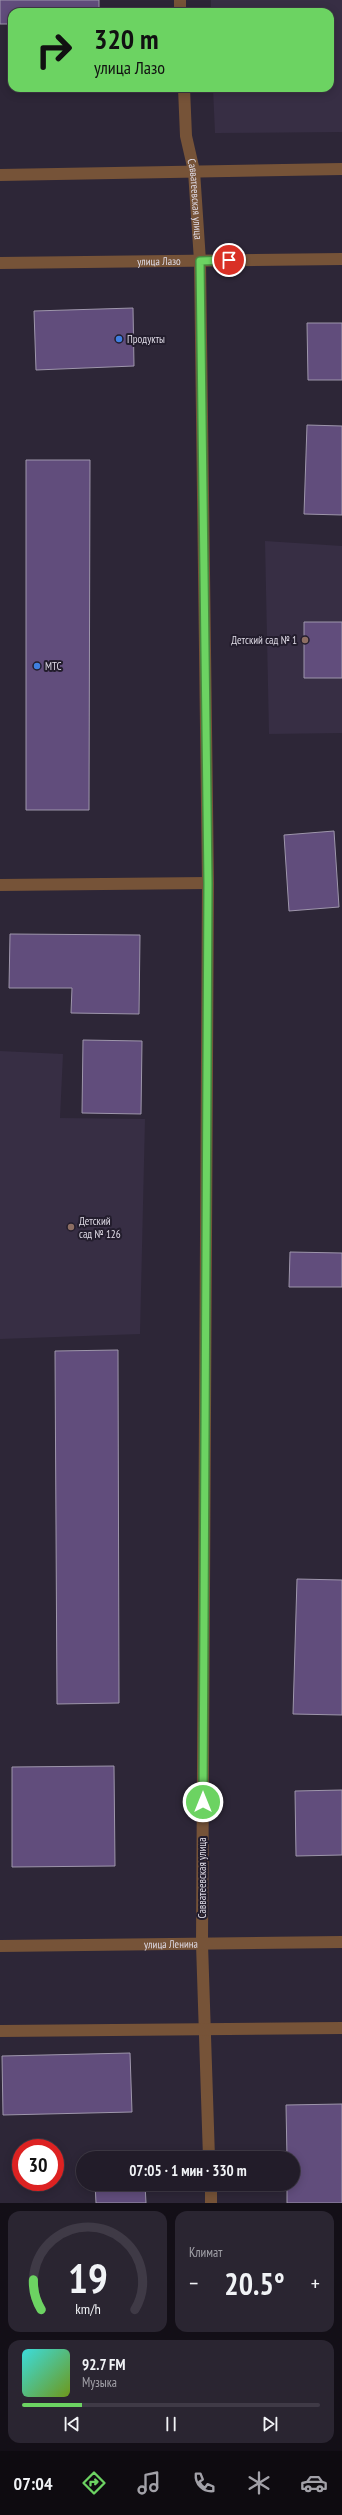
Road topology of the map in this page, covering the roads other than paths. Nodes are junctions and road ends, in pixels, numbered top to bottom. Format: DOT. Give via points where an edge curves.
graph roads {
  1 [pos="184,92"];
  2 [pos="342,170"];
  3 [pos="194,171"];
  4 [pos="0,175"];
  5 [pos="342,259"];
  6 [pos="200,261"];
  7 [pos="0,263"];
  8 [pos="208,883"];
  9 [pos="0,885"];
  10 [pos="342,1942"];
  11 [pos="202,1944"];
  12 [pos="0,1946"];
  13 [pos="342,2028"];
  14 [pos="0,2031"];
  15 [pos="204,2031"];
  16 [pos="210,2151"];
  17 [pos="210,2191"];
  18 [pos="211,2203"];
  1 -- 3 [label="street, Савватеевская улица" via="186,136"];
  2 -- 3 [label="street"];
  3 -- 4 [label="street"];
  3 -- 6 [label="street, Савватеевская улица"];
  5 -- 6 [label="street, улица Лазо"];
  6 -- 7 [label="street, улица Лазо"];
  6 -- 8 [label="street, Савватеевская улица"];
  8 -- 9 [label="street"];
  8 -- 11 [label="street, Савватеевская улица"];
  10 -- 11 [label="street, улица Ленина"];
  11 -- 12 [label="street, улица Ленина"];
  11 -- 15 [label="street, Савватеевская улица"];
  13 -- 15 [label="street"];
  14 -- 15 [label="street"];
  15 -- 16 [label="street, Савватеевская улица"];
  17 -- 18 [label="street"];
}
